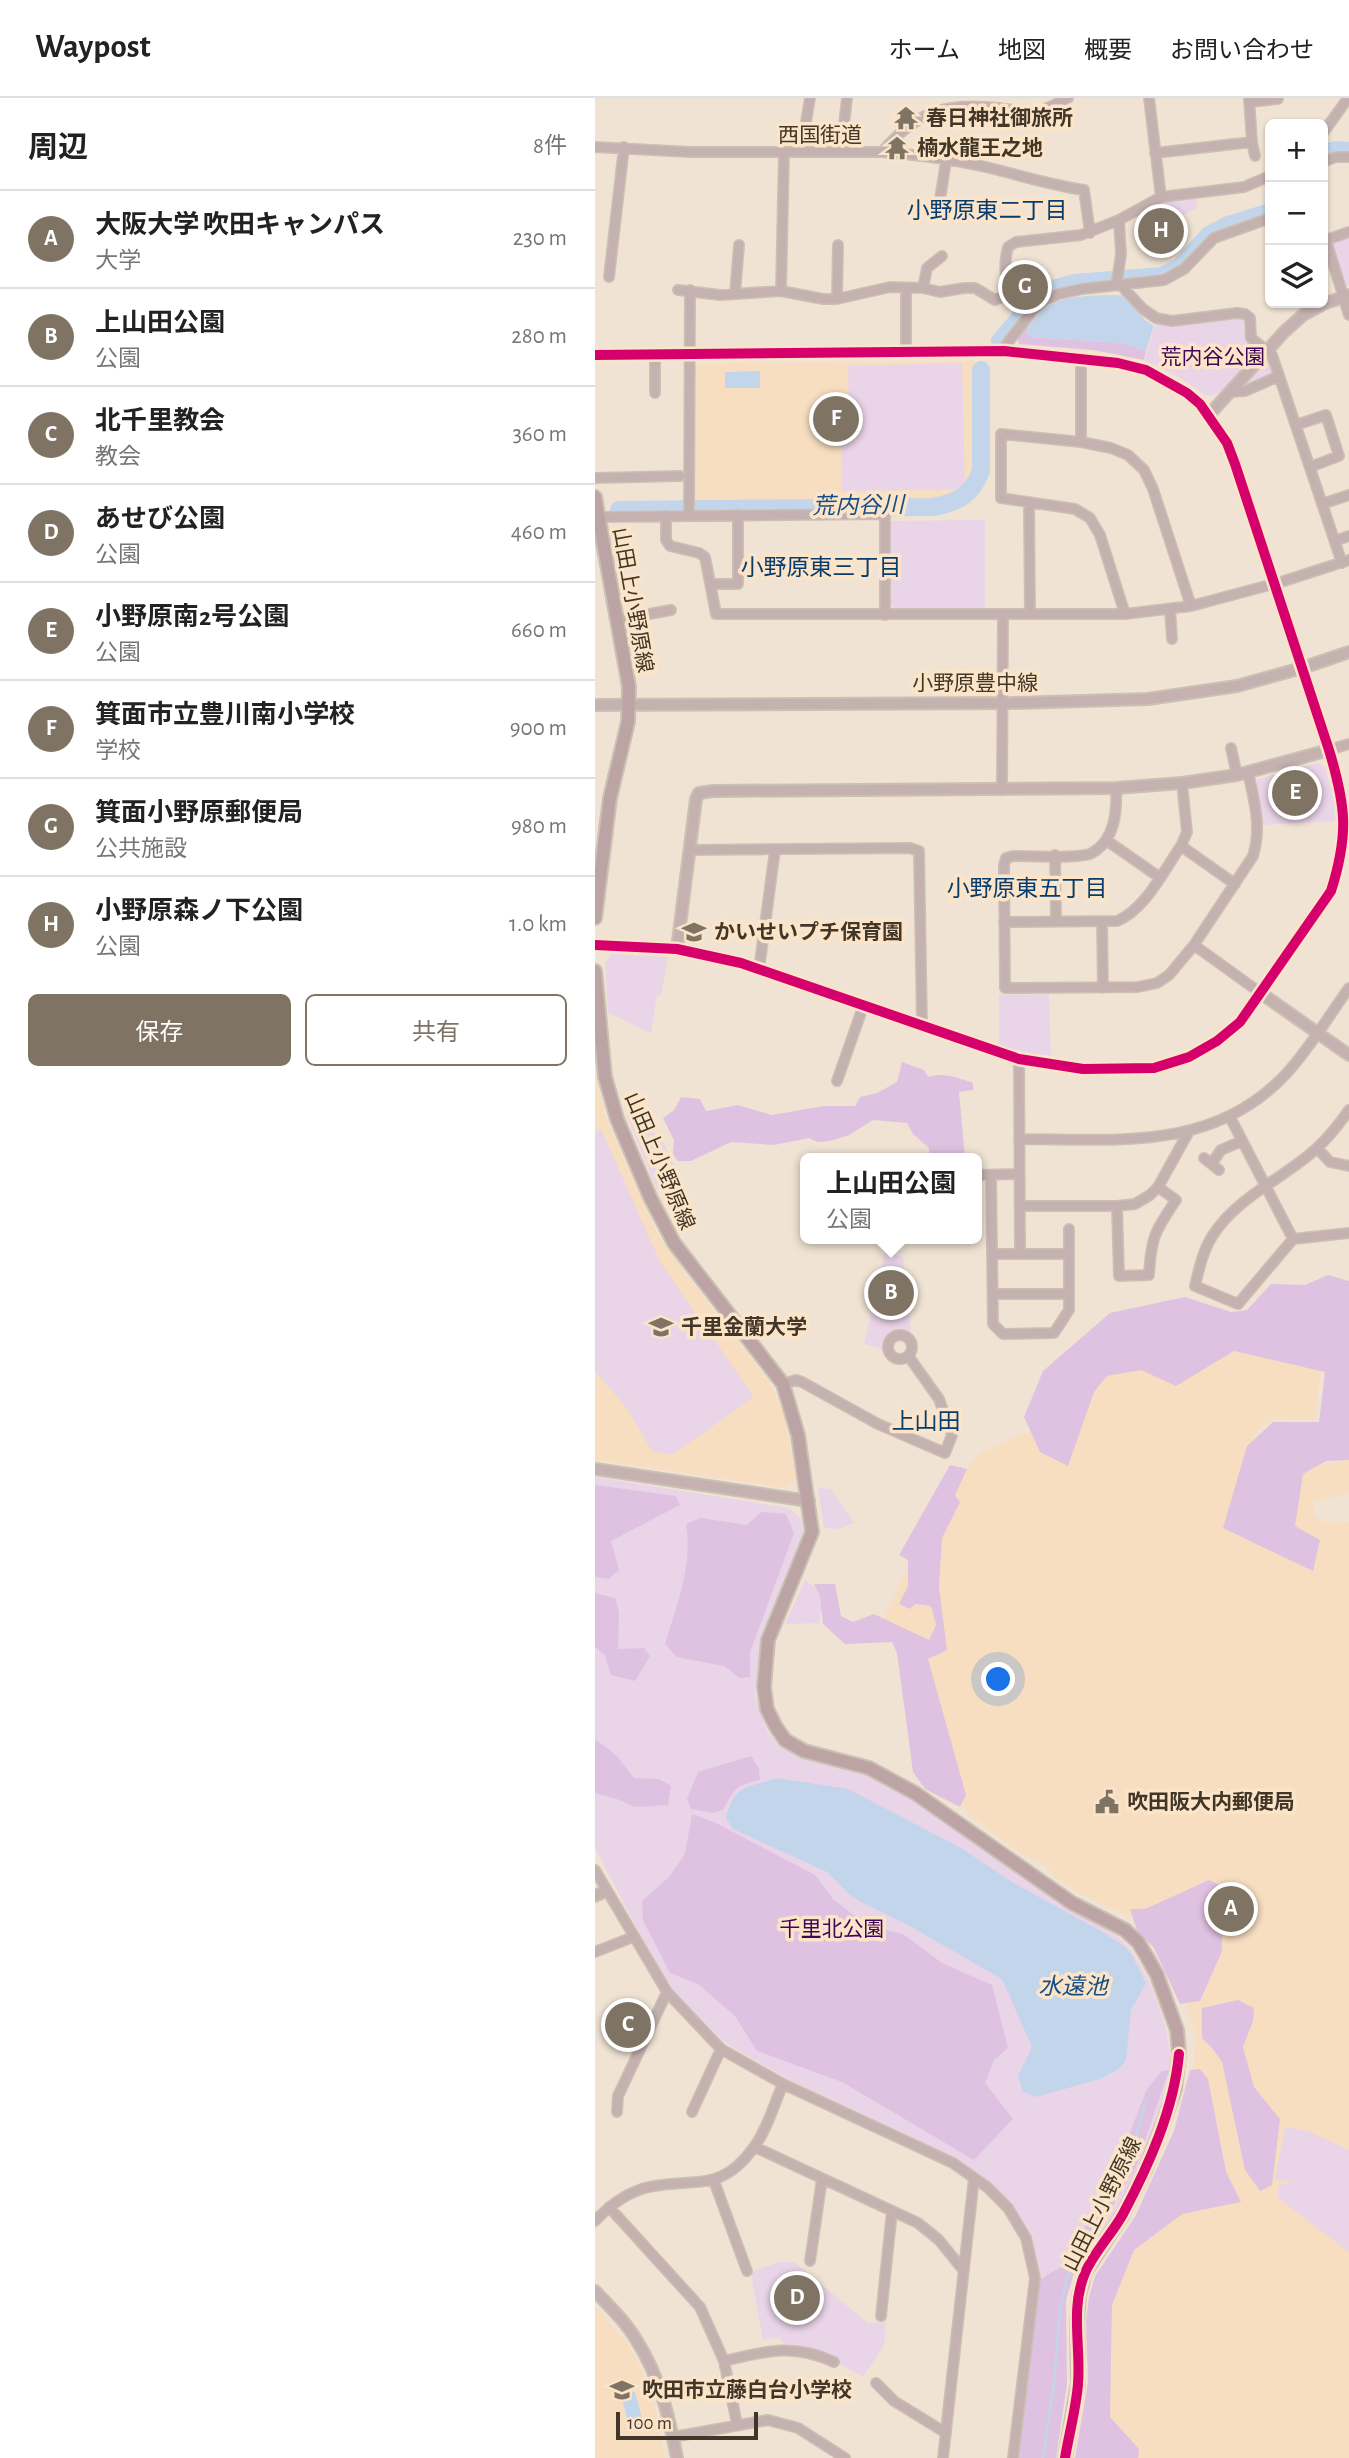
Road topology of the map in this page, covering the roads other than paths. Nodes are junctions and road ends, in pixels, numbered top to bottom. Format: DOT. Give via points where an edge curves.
graph roads {
  1 [pos="810,98"];
  2 [pos="847,98"];
  3 [pos="1068,98"];
  4 [pos="1149,98"];
  5 [pos="1348,98"];
  6 [pos="1278,99"];
  7 [pos="1249,100"];
  8 [pos="991,103"];
  9 [pos="1328,126"];
  10 [pos="1252,142"];
  11 [pos="595,147"];
  12 [pos="624,147"];
  13 [pos="784,152"];
  14 [pos="801,152"];
  15 [pos="841,152"];
  16 [pos="882,152"];
  17 [pos="1155,153"];
  18 [pos="1255,156"];
  19 [pos="1349,157"];
  20 [pos="1328,160"];
  21 [pos="946,161"];
  22 [pos="1265,178"];
  23 [pos="1161,197"];
  24 [pos="940,200"];
  25 [pos="1119,220"];
  26 [pos="1265,220"];
  27 [pos="1349,232"];
  28 [pos="1090,233"];
  29 [pos="739,245"];
  30 [pos="838,245"];
  31 [pos="942,256"];
  32 [pos="609,277"];
  33 [pos="1119,281"];
  34 [pos="906,288"];
  35 [pos="923,288"];
  36 [pos="678,290"];
  37 [pos="689,290"];
  38 [pos="781,291"];
  39 [pos="1009,293"];
  40 [pos="735,294"];
  41 [pos="1346,296"];
  42 [pos="837,299"];
  43 [pos="1033,310"];
  44 [pos="1349,315"];
  45 [pos="1004,351"];
  46 [pos="906,352"];
  47 [pos="1266,353"];
  48 [pos="690,354"];
  49 [pos="595,355"];
  50 [pos="655,355"];
  51 [pos="1081,358"];
  52 [pos="1279,376"];
  53 [pos="1231,392"];
  54 [pos="655,393"];
  55 [pos="1209,415"];
  56 [pos="1296,425"];
  57 [pos="1081,442"];
  58 [pos="1310,467"];
  59 [pos="680,476"];
  60 [pos="595,478"];
  61 [pos="1349,495"];
  62 [pos="595,497"];
  63 [pos="1029,504"];
  64 [pos="1322,504"];
  65 [pos="689,511"];
  66 [pos="738,515"];
  67 [pos="666,516"];
  68 [pos="599,517"];
  69 [pos="1349,536"];
  70 [pos="1335,541"];
  71 [pos="1345,562"];
  72 [pos="711,584"];
  73 [pos="1274,584"];
  74 [pos="1191,606"];
  75 [pos="1170,609"];
  76 [pos="671,610"];
  77 [pos="1030,614"];
  78 [pos="1125,614"];
  79 [pos="885,615"];
  80 [pos="1003,615"];
  81 [pos="617,620"];
  82 [pos="1172,639"];
  83 [pos="1349,652"];
  84 [pos="1302,668"];
  85 [pos="1002,702"];
  86 [pos="595,705"];
  87 [pos="629,705"];
  88 [pos="1349,744"];
  89 [pos="1231,748"];
  90 [pos="1329,750"];
  91 [pos="1242,774"];
  92 [pos="1182,783"];
  93 [pos="1116,789"];
  94 [pos="1002,790"];
  95 [pos="1106,840"];
  96 [pos="1181,846"];
  97 [pos="690,850"];
  98 [pos="775,850"];
  99 [pos="1055,855"];
  100 [pos="1159,877"];
  101 [pos="1235,884"];
  102 [pos="595,918"];
  103 [pos="1102,921"];
  104 [pos="1004,922"];
  105 [pos="1056,922"];
  106 [pos="595,945"];
  107 [pos="1194,945"];
  108 [pos="677,949"];
  109 [pos="756,968"];
  110 [pos="595,971"];
  111 [pos="1103,988"];
  112 [pos="1349,988"];
  113 [pos="1262,994"];
  114 [pos="863,1007"];
  115 [pos="922,1026"];
  116 [pos="1318,1034"];
  117 [pos="1349,1055"];
  118 [pos="1019,1059"];
  119 [pos="837,1081"];
  120 [pos="1349,1110"];
  121 [pos="1230,1116"];
  122 [pos="1188,1133"];
  123 [pos="1019,1139"];
  124 [pos="1242,1141"];
  125 [pos="1317,1149"];
  126 [pos="1211,1163"];
  127 [pos="1349,1167"];
  128 [pos="1019,1174"];
  129 [pos="982,1175"];
  130 [pos="991,1175"];
  131 [pos="1264,1186"];
  132 [pos="1158,1187"];
  133 [pos="1020,1206"];
  134 [pos="1117,1206"];
  135 [pos="1069,1229"];
  136 [pos="1349,1233"];
  137 [pos="1293,1239"];
  138 [pos="992,1254"];
  139 [pos="1020,1254"];
  140 [pos="1069,1254"];
  141 [pos="993,1294"];
  142 [pos="1069,1294"];
  143 [pos="909,1357"];
  144 [pos="783,1384"];
  145 [pos="595,1469"];
  146 [pos="809,1501"];
  147 [pos="595,1870"];
  148 [pos="601,1894"];
  149 [pos="633,1937"];
  150 [pos="595,1952"];
  151 [pos="667,1992"];
  152 [pos="721,2049"];
  153 [pos="783,2084"];
  154 [pos="617,2112"];
  155 [pos="692,2112"];
  156 [pos="755,2147"];
  157 [pos="974,2178"];
  158 [pos="822,2179"];
  159 [pos="714,2181"];
  160 [pos="609,2207"];
  161 [pos="892,2211"];
  162 [pos="595,2221"];
  163 [pos="810,2261"];
  164 [pos="747,2271"];
  165 [pos="964,2271"];
  166 [pos="595,2291"];
  167 [pos="881,2316"];
  168 [pos="724,2361"];
  169 [pos="834,2362"];
  170 [pos="876,2383"];
  171 [pos="737,2424"];
  172 [pos="946,2433"];
  173 [pos="673,2437"];
  174 [pos="677,2458"];
  175 [pos="845,2458"];
  176 [pos="943,2458"];
  177 [pos="1013,2458"];
  178 [pos="1065,2458"];
  1 -- 14 [label="street"];
  2 -- 15 [label="street"];
  3 -- 8 [label="street, 西国街道" via="1037,112"];
  4 -- 17 [label="street"];
  5 -- 9 [label="street"];
  6 -- 7 [label="street"];
  7 -- 10 [label="street"];
  8 -- 16 [label="street, 西国街道" via="927,114"];
  10 -- 17 [label="street"];
  10 -- 18 [label="street"];
  11 -- 12 [label="street, 西国街道"];
  12 -- 13 [label="street, 西国街道"];
  12 -- 32 [label="street"];
  13 -- 14 [label="street, 西国街道"];
  13 -- 38 [label="street"];
  14 -- 15 [label="street, 西国街道"];
  15 -- 16 [label="street, 西国街道"];
  16 -- 21 [label="street"];
  17 -- 23 [label="street"];
  19 -- 20 [label="street"];
  21 -- 24 [label="street"];
  21 -- 28 [label="street" via="1084,190"];
  22 -- 23 [label="street" via="1244,187"];
  23 -- 25 [label="street"];
  25 -- 28 [label="street"];
  25 -- 33 [label="street"];
  26 -- 33 [label="street" via="1214,238 1164,280"];
  27 -- 41 [label="street" via="1326,240"];
  28 -- 39 [label="street" via="1016,242 1008,247"];
  29 -- 40 [label="street"];
  30 -- 42 [label="street"];
  31 -- 35 [label="street" via="927,268"];
  33 -- 43 [label="street" via="1059,294"];
  33 -- 47 [label="street" via="1149,314 1164,320 1245,314 1250,318 1251,338"];
  34 -- 35 [label="street"];
  34 -- 42 [label="street" via="890,287"];
  34 -- 46 [label="street"];
  35 -- 39 [label="street" via="940,292 975,288 995,300"];
  36 -- 37 [label="street"];
  37 -- 40 [label="street"];
  37 -- 48 [label="street"];
  38 -- 40 [label="street"];
  38 -- 42 [label="street"];
  39 -- 43 [label="street"];
  41 -- 44 [label="street"];
  41 -- 47 [label="street" via="1303,315"];
  43 -- 45 [label="street"];
  45 -- 46 [label="street"];
  45 -- 51 [label="street"];
  46 -- 48 [label="street"];
  47 -- 52 [label="street"];
  47 -- 53 [label="street"];
  48 -- 50 [label="street"];
  48 -- 65 [label="street"];
  49 -- 50 [label="street"];
  50 -- 54 [label="street"];
  51 -- 55 [label="street" via="1146,370 1187,393"];
  51 -- 57 [label="street"];
  52 -- 53 [label="street"];
  52 -- 56 [label="street"];
  53 -- 55 [label="street"];
  55 -- 73 [label="street" via="1227,443"];
  56 -- 58 [label="street"];
  56 -- 58 [label="street" via="1326,415 1339,456"];
  57 -- 63 [label="street" via="1001,434 1001,498"];
  57 -- 74 [label="street" via="1120,451 1144,470"];
  58 -- 64 [label="street"];
  59 -- 60 [label="street"];
  61 -- 64 [label="street"];
  62 -- 68 [label="main road, 山田上小野原線"];
  63 -- 77 [label="street"];
  63 -- 78 [label="street" via="1075,509 1090,518 1100,535"];
  64 -- 70 [label="street"];
  65 -- 66 [label="street"];
  65 -- 67 [label="street"];
  66 -- 72 [label="street" via="738,584"];
  66 -- 79 [label="street" via="885,514"];
  67 -- 68 [label="street"];
  67 -- 72 [label="street" via="666,540 670,546 705,557"];
  68 -- 81 [label="main road, 山田上小野原線"];
  69 -- 70 [label="street"];
  70 -- 71 [label="street"];
  71 -- 73 [label="street"];
  72 -- 79 [label="street" via="716,614"];
  73 -- 74 [label="street"];
  73 -- 84 [label="street"];
  74 -- 75 [label="street"];
  75 -- 78 [label="street"];
  75 -- 82 [label="street"];
  76 -- 81 [label="street"];
  77 -- 78 [label="street"];
  77 -- 80 [label="street"];
  79 -- 80 [label="street"];
  80 -- 85 [label="street"];
  81 -- 87 [label="main road, 山田上小野原線"];
  83 -- 84 [label="street, 小野原豊中線"];
  84 -- 85 [label="street, 小野原豊中線" via="1237,686 1148,699"];
  84 -- 90 [label="street"];
  85 -- 87 [label="street, 小野原豊中線"];
  85 -- 94 [label="street"];
  86 -- 87 [label="street, 小野原豊中線"];
  87 -- 102 [label="main road, 山田上小野原線" via="610,798"];
  88 -- 90 [label="street"];
  89 -- 91 [label="street"];
  90 -- 91 [label="street"];
  90 -- 113 [label="street" via="1347,821 1341,868 1331,891"];
  91 -- 92 [label="street"];
  91 -- 101 [label="street" via="1258,824 1258,840"];
  92 -- 93 [label="street"];
  92 -- 96 [label="street" via="1187,832"];
  93 -- 94 [label="street"];
  93 -- 95 [label="street" via="1117,813"];
  94 -- 97 [label="street" via="699,793"];
  95 -- 99 [label="street" via="1092,853"];
  95 -- 100 [label="street"];
  96 -- 100 [label="street"];
  96 -- 101 [label="street"];
  97 -- 98 [label="street"];
  97 -- 108 [label="street"];
  98 -- 109 [label="street"];
  98 -- 115 [label="street" via="919,851"];
  99 -- 104 [label="street" via="1006,858"];
  99 -- 105 [label="street"];
  100 -- 103 [label="street" via="1129,916"];
  101 -- 107 [label="street"];
  103 -- 105 [label="street"];
  103 -- 111 [label="street"];
  104 -- 105 [label="street"];
  104 -- 111 [label="street" via="1005,988"];
  106 -- 108 [label="street"];
  107 -- 111 [label="street" via="1157,983"];
  107 -- 113 [label="street"];
  108 -- 109 [label="street"];
  109 -- 114 [label="street"];
  110 -- 144 [label="main road, 山田上小野原線" via="605,1077 650,1198 674,1243"];
  112 -- 116 [label="street"];
  113 -- 116 [label="street"];
  113 -- 118 [label="street" via="1217,1041 1189,1057 1154,1068 1083,1069"];
  114 -- 115 [label="street"];
  114 -- 119 [label="street"];
  115 -- 118 [label="street"];
  116 -- 117 [label="street"];
  116 -- 121 [label="street" via="1285,1075"];
  118 -- 123 [label="street"];
  120 -- 125 [label="street"];
  121 -- 122 [label="street"];
  121 -- 124 [label="street"];
  122 -- 123 [label="street" via="1136,1139"];
  122 -- 132 [label="street"];
  123 -- 128 [label="street"];
  124 -- 126 [label="street" via="1221,1150"];
  124 -- 131 [label="street"];
  125 -- 127 [label="street" via="1330,1162"];
  125 -- 131 [label="street"];
  128 -- 130 [label="street"];
  128 -- 133 [label="street"];
  129 -- 130 [label="street"];
  130 -- 138 [label="street"];
  131 -- 137 [label="street"];
  131 -- 137 [label="street" via="1211,1237 1195,1286 1238,1304"];
  132 -- 134 [label="street" via="1135,1204"];
  132 -- 134 [label="street" via="1176,1200 1150,1246 1149,1275 1119,1276"];
  133 -- 134 [label="street"];
  133 -- 139 [label="street"];
  135 -- 140 [label="street"];
  136 -- 137 [label="street"];
  138 -- 139 [label="street"];
  138 -- 141 [label="street"];
  139 -- 140 [label="street"];
  140 -- 142 [label="street"];
  141 -- 142 [label="street"];
  141 -- 142 [label="street" via="993,1324 1003,1334 1054,1334 1069,1310"];
  143 -- 144 [label="street" via="939,1399 952,1435 945,1453 878,1424 802,1382"];
  144 -- 146 [label="main road, 山田上小野原線" via="798,1435"];
  145 -- 146 [label="street"];
  146 -- 178 [label="main road, 山田上小野原線" via="809,1545 768,1640 767,1709 785,1740 804,1751 869,1768 915,1793 1072,1903 1125,1930 1138,1942 1157,1975 1177,2030 1175,2089 1161,2129 1122,2216 1085,2272 1077,2321 1078,2384"];
  147 -- 148 [label="street"];
  148 -- 149 [label="street"];
  149 -- 150 [label="street"];
  149 -- 151 [label="street"];
  151 -- 152 [label="street"];
  151 -- 154 [label="street" via="618,2096"];
  152 -- 153 [label="street"];
  152 -- 155 [label="street"];
  153 -- 156 [label="street"];
  153 -- 157 [label="street" via="953,2163"];
  156 -- 158 [label="street"];
  156 -- 159 [label="street"];
  157 -- 165 [label="street"];
  157 -- 177 [label="street" via="1008,2208 1025,2238 1035,2277"];
  158 -- 161 [label="street"];
  158 -- 163 [label="street"];
  159 -- 160 [label="street" via="649,2187"];
  159 -- 164 [label="street"];
  160 -- 162 [label="street"];
  160 -- 168 [label="street" via="699,2307"];
  161 -- 165 [label="street" via="939,2240"];
  161 -- 167 [label="street"];
  165 -- 172 [label="street"];
  166 -- 173 [label="street" via="637,2339 662,2391"];
  168 -- 169 [label="street" via="793,2349"];
  168 -- 171 [label="street"];
  170 -- 172 [label="street" via="894,2401"];
  171 -- 173 [label="street"];
  171 -- 175 [label="street" via="768,2420 798,2428"];
  172 -- 176 [label="street"];
  173 -- 174 [label="street"];
}
